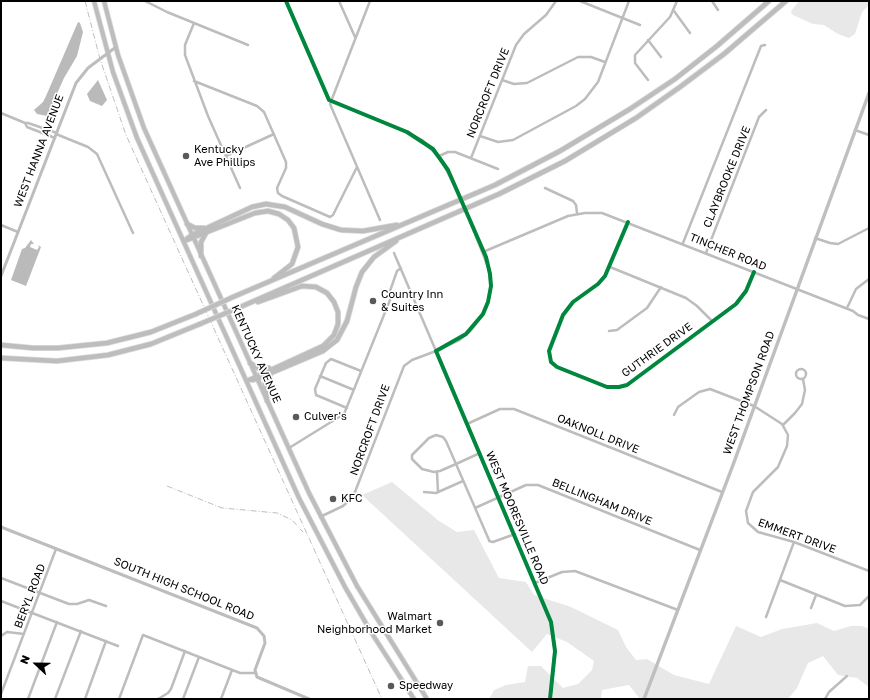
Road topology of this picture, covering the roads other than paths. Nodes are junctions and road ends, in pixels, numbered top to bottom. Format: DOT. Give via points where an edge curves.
graph roads {
  1 [pos="94,1"];
  2 [pos="104,1"];
  3 [pos="145,1"];
  4 [pos="286,1"];
  5 [pos="340,1"];
  6 [pos="370,1"];
  7 [pos="556,1"];
  8 [pos="580,1"];
  9 [pos="629,1"];
  10 [pos="677,1"];
  11 [pos="712,1"];
  12 [pos="769,1"];
  13 [pos="786,1"];
  14 [pos="718,10"];
  15 [pos="674,11"];
  16 [pos="622,18"];
  17 [pos="194,23"];
  18 [pos="640,25"];
  19 [pos="690,33"];
  20 [pos="355,38"];
  21 [pos="648,40"];
  22 [pos="248,45"];
  23 [pos="765,45"];
  24 [pos="116,47"];
  25 [pos="107,54"];
  26 [pos="661,57"];
  27 [pos="605,62"];
  28 [pos="502,80"];
  29 [pos="648,80"];
  30 [pos="194,81"];
  31 [pos="869,93"];
  32 [pos="330,102"];
  33 [pos="766,110"];
  34 [pos="1,113"];
  35 [pos="855,129"];
  36 [pos="274,134"];
  37 [pos="56,135"];
  38 [pos="869,135"];
  39 [pos="480,136"];
  40 [pos="226,156"];
  41 [pos="439,156"];
  42 [pos="471,158"];
  43 [pos="357,167"];
  44 [pos="498,170"];
  45 [pos="240,188"];
  46 [pos="545,188"];
  47 [pos="577,213"];
  48 [pos="380,220"];
  49 [pos="408,222"];
  50 [pos="628,222"];
  51 [pos="187,224"];
  52 [pos="1,225"];
  53 [pos="208,228"];
  54 [pos="869,228"];
  55 [pos="19,232"];
  56 [pos="133,233"];
  57 [pos="206,233"];
  58 [pos="405,235"];
  59 [pos="193,237"];
  60 [pos="815,238"];
  61 [pos="184,241"];
  62 [pos="683,244"];
  63 [pos="483,252"];
  64 [pos="394,253"];
  65 [pos="706,253"];
  66 [pos="201,256"];
  67 [pos="610,267"];
  68 [pos="401,268"];
  69 [pos="754,272"];
  70 [pos="1,276"];
  71 [pos="869,279"];
  72 [pos="264,284"];
  73 [pos="661,287"];
  74 [pos="796,289"];
  75 [pos="243,306"];
  76 [pos="847,308"];
  77 [pos="869,319"];
  78 [pos="712,321"];
  79 [pos="609,331"];
  80 [pos="1,345"];
  81 [pos="436,351"];
  82 [pos="1,358"];
  83 [pos="250,363"];
  84 [pos="277,367"];
  85 [pos="361,371"];
  86 [pos="271,373"];
  87 [pos="320,376"];
  88 [pos="256,378"];
  89 [pos="803,379"];
  90 [pos="247,381"];
  91 [pos="354,390"];
  92 [pos="267,401"];
  93 [pos="754,406"];
  94 [pos="347,408"];
  95 [pos="674,415"];
  96 [pos="467,424"];
  97 [pos="783,425"];
  98 [pos="289,448"];
  99 [pos="480,453"];
  100 [pos="456,464"];
  101 [pos="437,472"];
  102 [pos="463,481"];
  103 [pos="424,492"];
  104 [pos="438,492"];
  105 [pos="722,492"];
  106 [pos="498,497"];
  107 [pos="474,508"];
  108 [pos="320,517"];
  109 [pos="1,527"];
  110 [pos="514,534"];
  111 [pos="794,542"];
  112 [pos="56,549"];
  113 [pos="700,550"];
  114 [pos="869,571"];
  115 [pos="1,578"];
  116 [pos="780,580"];
  117 [pos="535,583"];
  118 [pos="39,593"];
  119 [pos="816,595"];
  120 [pos="869,597"];
  121 [pos="1,601"];
  122 [pos="106,606"];
  123 [pos="811,608"];
  124 [pos="678,610"];
  125 [pos="32,612"];
  126 [pos="766,617"];
  127 [pos="57,622"];
  128 [pos="81,631"];
  129 [pos="24,634"];
  130 [pos="1,636"];
  131 [pos="106,641"];
  132 [pos="118,646"];
  133 [pos="185,651"];
  134 [pos="199,657"];
  135 [pos="232,670"];
  136 [pos="255,673"];
  137 [pos="847,676"];
  138 [pos="1,694"];
  139 [pos="827,698"];
  140 [pos="28,699"];
  141 [pos="55,699"];
  142 [pos="85,699"];
  143 [pos="119,699"];
  144 [pos="158,699"];
  145 [pos="183,699"];
  146 [pos="221,699"];
  147 [pos="309,699"];
  148 [pos="414,699"];
  149 [pos="427,699"];
  150 [pos="550,699"];
  151 [pos="644,699"];
  1 -- 25 [label="main road, KENTUCKY AVENUE"];
  2 -- 24 [label="main road, KENTUCKY AVENUE"];
  3 -- 17 [label="street"];
  4 -- 32 [label="street"];
  5 -- 20 [label="street"];
  6 -- 20 [label="street"];
  7 -- 28 [label="street, NORCROFT DRIVE" via="546,15 519,39"];
  8 -- 16 [label="street"];
  9 -- 16 [label="street"];
  10 -- 15 [label="street"];
  11 -- 14 [label="street"];
  12 -- 49 [label="highway" via="696,62 602,127 515,175"];
  13 -- 58 [label="highway" via="702,71 612,133 520,184"];
  15 -- 19 [label="street"];
  15 -- 21 [label="street"];
  16 -- 18 [label="street"];
  16 -- 27 [label="street"];
  17 -- 22 [label="street"];
  17 -- 30 [label="street" via="185,46"];
  20 -- 32 [label="street"];
  21 -- 26 [label="street"];
  21 -- 29 [label="street" via="634,58"];
  23 -- 62 [label="street" via="761,46"];
  24 -- 25 [label="street, WEST HANNA AVENUE"];
  24 -- 51 [label="main road, KENTUCKY AVENUE" via="144,128"];
  25 -- 37 [label="street, WEST HANNA AVENUE" via="88,68 76,83"];
  25 -- 61 [label="main road, KENTUCKY AVENUE" via="137,138"];
  27 -- 28 [label="street" via="590,57 578,57 526,83 514,84"];
  27 -- 39 [label="street" via="598,82 590,94 570,110 513,140 498,142"];
  28 -- 39 [label="street, NORCROFT DRIVE"];
  30 -- 36 [label="street" via="261,108"];
  30 -- 40 [label="street"];
  31 -- 35 [label="main road, WEST THOMPSON ROAD"];
  32 -- 41 [label="street" via="412,134"];
  32 -- 43 [label="street"];
  33 -- 65 [label="street, CLAYBROOKE DRIVE" via="759,117"];
  34 -- 37 [label="street"];
  35 -- 38 [label="street"];
  35 -- 60 [label="main road, WEST THOMPSON ROAD"];
  36 -- 40 [label="street"];
  36 -- 43 [label="street" via="286,162 277,188 278,193 327,217 333,215"];
  37 -- 55 [label="street, WEST HANNA AVENUE"];
  37 -- 56 [label="street" via="88,147 96,153"];
  39 -- 42 [label="street, NORCROFT DRIVE"];
  40 -- 45 [label="street"];
  41 -- 42 [label="street" via="452,152"];
  41 -- 63 [label="street, bridge" via="458,192"];
  42 -- 44 [label="street"];
  43 -- 48 [label="street"];
  46 -- 47 [label="street" via="573,200"];
  47 -- 50 [label="street, TINCHER ROAD" via="602,213"];
  47 -- 63 [label="street, TINCHER ROAD"];
  49 -- 53 [label="highway" via="375,230 348,230 322,224 282,206 266,204 255,206"];
  49 -- 72 [label="highway"];
  50 -- 62 [label="street, TINCHER ROAD"];
  50 -- 67 [label="street"];
  51 -- 53 [label="highway" via="197,228"];
  51 -- 59 [label="main road, KENTUCKY AVENUE"];
  52 -- 55 [label="street"];
  53 -- 59 [label="highway"];
  54 -- 60 [label="street" via="838,244"];
  55 -- 70 [label="street, WEST HANNA AVENUE"];
  57 -- 59 [label="highway"];
  57 -- 66 [label="highway" via="201,242"];
  57 -- 72 [label="highway" via="260,211 274,212 286,218 297,236 297,255 288,268"];
  58 -- 75 [label="highway"];
  58 -- 86 [label="highway" via="378,254 364,268 357,282 346,325 334,343 323,351"];
  59 -- 61 [label="highway"];
  59 -- 66 [label="main road, KENTUCKY AVENUE"];
  60 -- 74 [label="main road, WEST THOMPSON ROAD"];
  61 -- 90 [label="main road, KENTUCKY AVENUE"];
  62 -- 65 [label="street, TINCHER ROAD"];
  63 -- 81 [label="street" via="491,286 483,314 466,334"];
  64 -- 68 [label="street, WEST MOORESVILLE ROAD"];
  65 -- 69 [label="street, TINCHER ROAD"];
  66 -- 83 [label="main road, KENTUCKY AVENUE"];
  67 -- 73 [label="street"];
  67 -- 78 [label="street, GUTHRIE DRIVE" via="598,284 572,302 564,312 549,351 551,361 557,367 603,385 620,387 632,382"];
  68 -- 81 [label="street, WEST MOORESVILLE ROAD"];
  68 -- 85 [label="street" via="396,274 390,291 390,300"];
  69 -- 74 [label="street, TINCHER ROAD"];
  69 -- 78 [label="street, GUTHRIE DRIVE" via="741,298"];
  71 -- 76 [label="street" via="856,289"];
  72 -- 80 [label="highway, bridge" via="151,332 107,343 58,348"];
  73 -- 78 [label="street" via="686,298"];
  73 -- 79 [label="street" via="647,308 617,330"];
  74 -- 76 [label="street, TINCHER ROAD"];
  74 -- 93 [label="main road, WEST THOMPSON ROAD"];
  75 -- 82 [label="highway, bridge" via="151,344 108,355 57,360"];
  75 -- 84 [label="highway" via="306,286 322,290 334,302 338,312 338,324 331,339 315,350"];
  76 -- 77 [label="street, TINCHER ROAD"];
  81 -- 96 [label="street, WEST MOORESVILLE ROAD"];
  81 -- 108 [label="street, NORCROFT DRIVE" via="412,360 404,366 352,497 344,506"];
  83 -- 84 [label="highway" via="261,370"];
  83 -- 88 [label="main road, KENTUCKY AVENUE"];
  84 -- 88 [label="highway"];
  85 -- 87 [label="street" via="331,359 326,363"];
  85 -- 91 [label="street"];
  86 -- 88 [label="highway"];
  86 -- 92 [label="highway" via="265,383"];
  87 -- 91 [label="street"];
  87 -- 94 [label="street" via="315,389 316,396"];
  88 -- 90 [label="highway"];
  88 -- 92 [label="main road, KENTUCKY AVENUE"];
  89 -- 89 [label="street" via="796,375 800,369 807,373"];
  89 -- 97 [label="street" via="805,390 802,404"];
  90 -- 148 [label="main road, KENTUCKY AVENUE" via="328,556 371,632"];
  91 -- 94 [label="street"];
  92 -- 98 [label="main road, KENTUCKY AVENUE"];
  93 -- 95 [label="street" via="710,389 699,392 678,407"];
  93 -- 97 [label="street"];
  93 -- 105 [label="main road, WEST THOMPSON ROAD"];
  94 -- 98 [label="street" via="344,414"];
  96 -- 99 [label="street, WEST MOORESVILLE ROAD"];
  96 -- 105 [label="street, OAKNOLL DRIVE" via="500,409 514,409"];
  97 -- 111 [label="street, EMMERT DRIVE" via="788,442 780,464 753,492 746,515 748,523 756,531"];
  98 -- 108 [label="main road, KENTUCKY AVENUE"];
  99 -- 100 [label="street"];
  99 -- 106 [label="street, WEST MOORESVILLE ROAD"];
  100 -- 101 [label="street"];
  100 -- 101 [label="street" via="445,440 438,435 429,438 412,460 429,472"];
  100 -- 102 [label="street"];
  101 -- 104 [label="street"];
  102 -- 104 [label="street"];
  102 -- 107 [label="street"];
  103 -- 104 [label="street"];
  105 -- 113 [label="main road, WEST THOMPSON ROAD"];
  106 -- 107 [label="street, BELLINGHAM DRIVE"];
  106 -- 110 [label="street, WEST MOORESVILLE ROAD"];
  106 -- 113 [label="street, BELLINGHAM DRIVE" via="526,485 539,485"];
  107 -- 110 [label="street" via="490,542"];
  108 -- 149 [label="main road, KENTUCKY AVENUE" via="366,602"];
  109 -- 112 [label="street, SOUTH HIGH SCHOOL ROAD"];
  110 -- 117 [label="street, WEST MOORESVILLE ROAD"];
  111 -- 114 [label="street, EMMERT DRIVE"];
  111 -- 116 [label="street"];
  112 -- 118 [label="street, BERYL ROAD"];
  112 -- 136 [label="street, SOUTH HIGH SCHOOL ROAD" via="257,628 264,636 265,643"];
  113 -- 124 [label="main road, WEST THOMPSON ROAD"];
  115 -- 118 [label="street"];
  116 -- 119 [label="street"];
  116 -- 126 [label="street"];
  117 -- 124 [label="street" via="562,572 578,571"];
  117 -- 150 [label="street, WEST MOORESVILLE ROAD" via="548,613 554,637 555,656"];
  118 -- 122 [label="street" via="69,604 89,600"];
  118 -- 125 [label="street, BERYL ROAD"];
  119 -- 120 [label="street" via="849,607 860,605"];
  119 -- 123 [label="street"];
  121 -- 125 [label="street"];
  124 -- 151 [label="main road, WEST THOMPSON ROAD"];
  125 -- 127 [label="street"];
  125 -- 129 [label="street, BERYL ROAD"];
  127 -- 128 [label="street"];
  127 -- 140 [label="street"];
  128 -- 131 [label="street"];
  128 -- 141 [label="street"];
  129 -- 130 [label="street" via="8,632"];
  129 -- 138 [label="street, BERYL ROAD"];
  131 -- 132 [label="street"];
  131 -- 142 [label="street"];
  133 -- 134 [label="street"];
  133 -- 143 [label="street" via="143,635"];
  133 -- 144 [label="street" via="171,689"];
  134 -- 135 [label="street"];
  134 -- 145 [label="street"];
  135 -- 136 [label="street" via="243,674"];
  135 -- 146 [label="street"];
  136 -- 147 [label="street" via="260,680"];
  137 -- 139 [label="street" via="829,692"];
}
